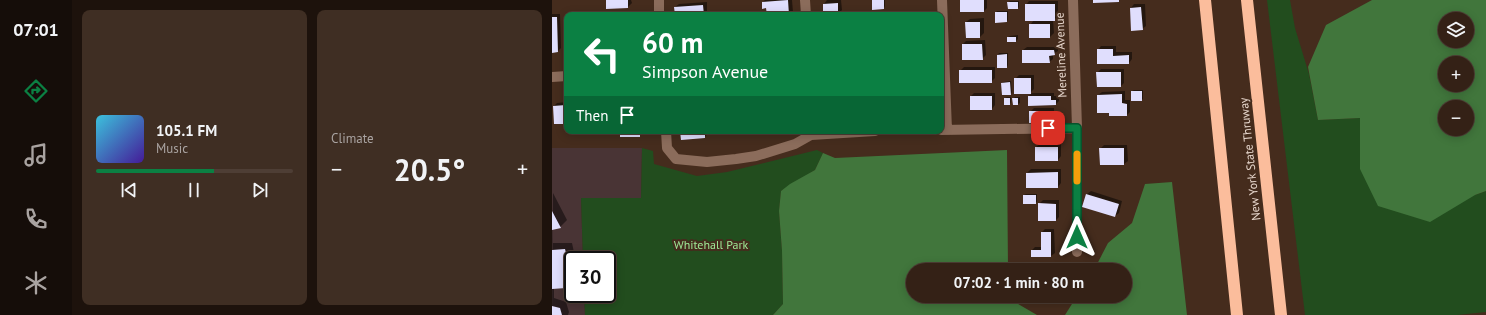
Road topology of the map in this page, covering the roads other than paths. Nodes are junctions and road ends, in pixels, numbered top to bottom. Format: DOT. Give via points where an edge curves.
graph roads {
  1 [pos="659,0"];
  2 [pos="805,0"];
  3 [pos="942,0"];
  4 [pos="1073,0"];
  5 [pos="1205,0"];
  6 [pos="1247,0"];
  7 [pos="659,12"];
  8 [pos="806,12"];
  9 [pos="942,12"];
  10 [pos="564,76"];
  11 [pos="552,77"];
  12 [pos="1077,128"];
  13 [pos="944,130"];
  14 [pos="666,134"];
  15 [pos="810,134"];
  16 [pos="1077,252"];
  17 [pos="1237,315"];
  18 [pos="1280,315"];
  1 -- 7 [label="street"];
  2 -- 8 [label="street"];
  3 -- 9 [label="street"];
  4 -- 12 [label="street, Mereline Avenue"];
  5 -- 17 [label="highway"];
  6 -- 18 [label="highway, New York State Thruway"];
  10 -- 11 [label="street"];
  12 -- 13 [label="street"];
  12 -- 16 [label="street, Mereline Avenue"];
  14 -- 15 [label="street" via="667,148 676,159 707,162 756,156 795,144"];
}
